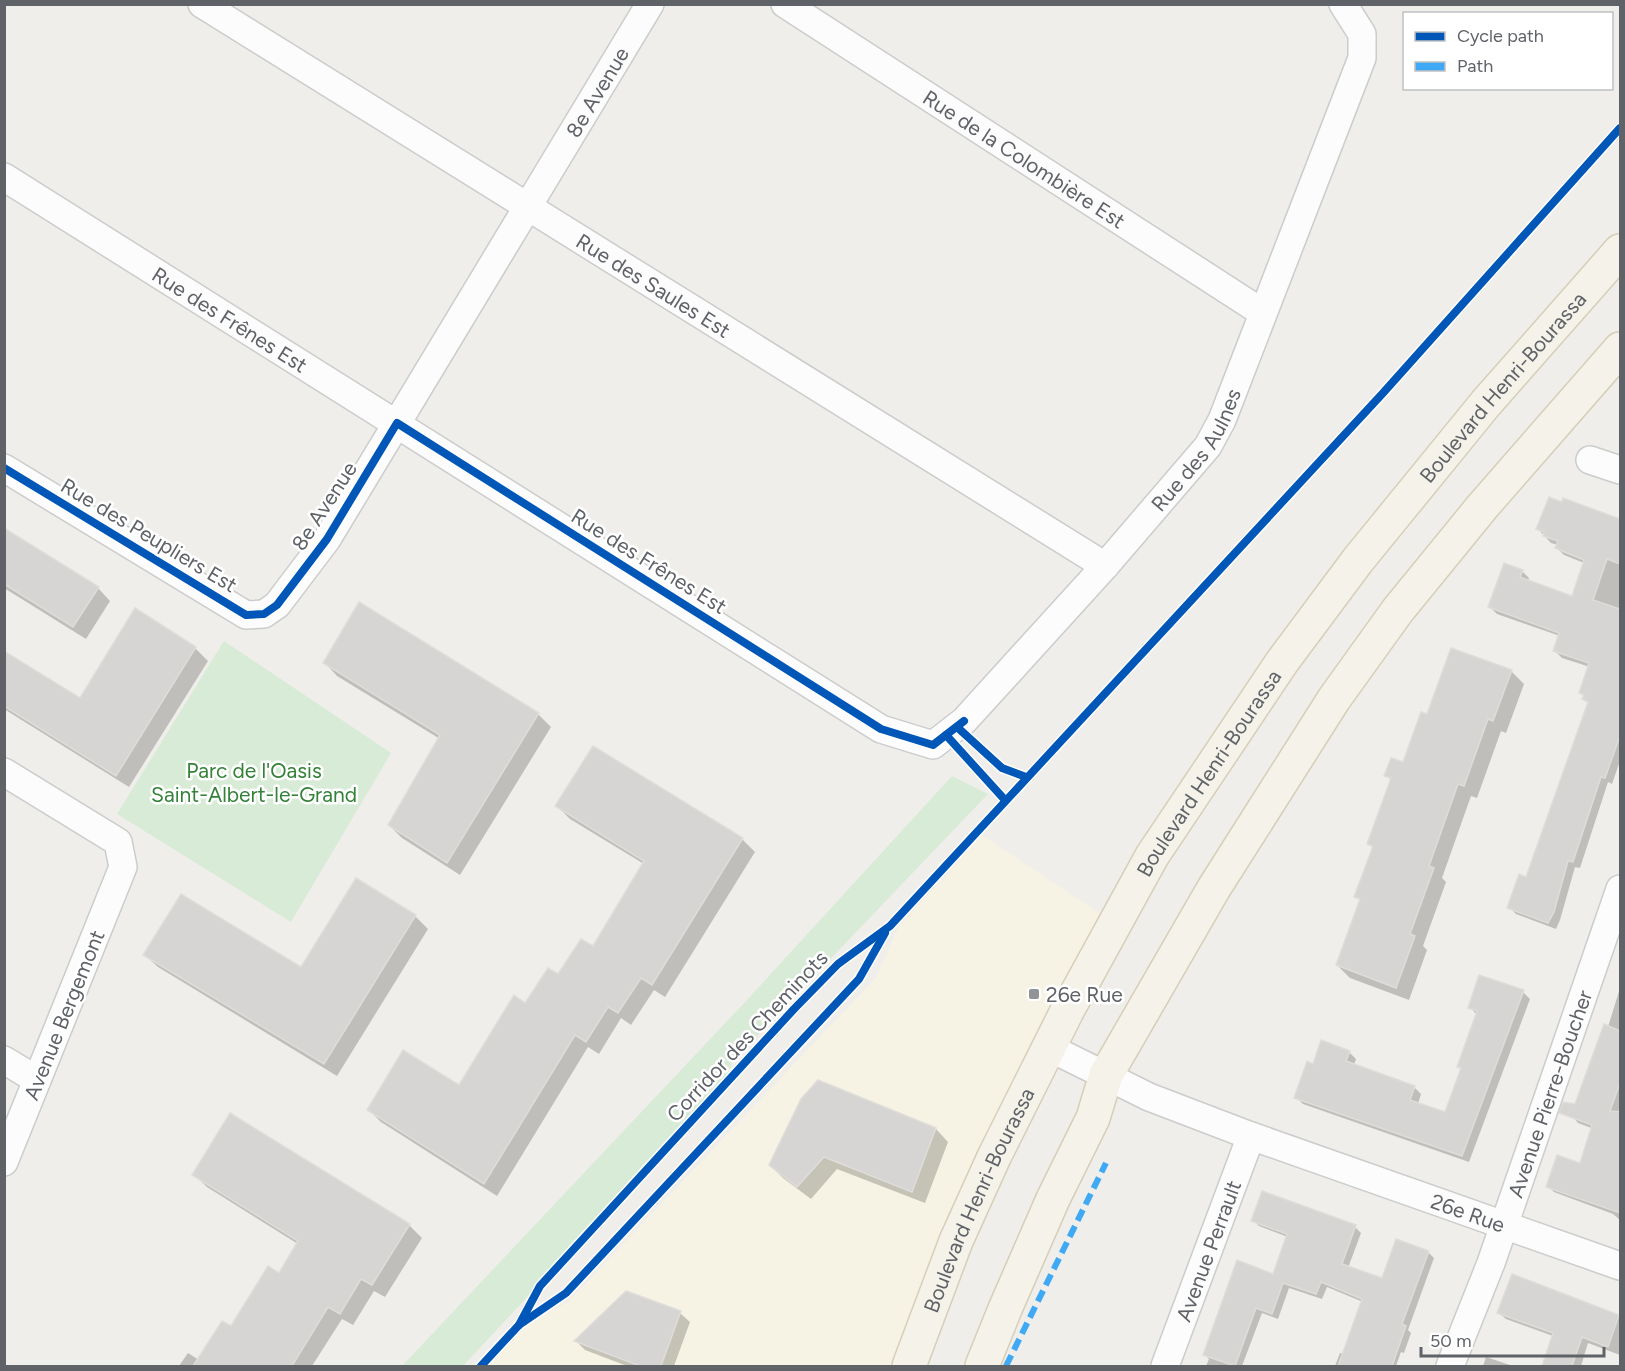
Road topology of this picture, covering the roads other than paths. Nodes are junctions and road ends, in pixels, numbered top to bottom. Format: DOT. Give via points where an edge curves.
graph roads {
  1 [pos="202,4"];
  2 [pos="650,4"];
  3 [pos="785,4"];
  4 [pos="1344,4"];
  5 [pos="4,177"];
  6 [pos="528,206"];
  7 [pos="1620,251"];
  8 [pos="1263,313"];
  9 [pos="1620,349"];
  10 [pos="397,423"];
  11 [pos="1590,460"];
  12 [pos="4,468"];
  13 [pos="1620,470"];
  14 [pos="1105,566"];
  15 [pos="277,605"];
  16 [pos="881,729"];
  17 [pos="4,772"];
  18 [pos="1620,889"];
  19 [pos="1048,1047"];
  20 [pos="4,1060"];
  21 [pos="1106,1075"];
  22 [pos="37,1080"];
  23 [pos="1251,1136"];
  24 [pos="4,1162"];
  25 [pos="1504,1225"];
  26 [pos="1620,1266"];
  27 [pos="909,1366"];
  28 [pos="982,1366"];
  29 [pos="1165,1366"];
  30 [pos="1450,1366"];
  1 -- 6 [label="street, Rue des Saules Est"];
  2 -- 6 [label="street, 8e Avenue"];
  3 -- 8 [label="street, Rue de la Colombière Est"];
  4 -- 8 [label="street, Rue des Aulnes" via="1362,34 1362,58"];
  5 -- 10 [label="street, Rue des Frênes Est"];
  6 -- 10 [label="street, 8e Avenue"];
  6 -- 14 [label="street, Rue des Saules Est"];
  7 -- 19 [label="main road, Boulevard Henri-Bourassa" via="1429,471 1282,662 1152,856"];
  8 -- 14 [label="street, Rue des Aulnes" via="1222,420 1208,446"];
  9 -- 21 [label="main road" via="1482,507 1398,610 1334,699 1214,888"];
  10 -- 15 [label="street, 8e Avenue" via="327,540"];
  10 -- 16 [label="street, Rue des Frênes Est"];
  11 -- 13 [label="street"];
  12 -- 15 [label="street, Rue des Peupliers Est" via="246,615 264,614"];
  14 -- 16 [label="street, Rue des Aulnes" via="964,721 933,745"];
  17 -- 22 [label="street, Avenue Bergemont" via="118,842 123,867"];
  18 -- 25 [label="street, Avenue Pierre-Boucher"];
  19 -- 21 [label="street, 26e Rue"];
  19 -- 27 [label="main road, Boulevard Henri-Bourassa" via="956,1241"];
  20 -- 22 [label="street"];
  21 -- 23 [label="street, 26e Rue" via="1149,1097"];
  21 -- 28 [label="main road" via="1093,1118 1048,1210"];
  22 -- 24 [label="street, Avenue Bergemont"];
  23 -- 25 [label="street, 26e Rue"];
  23 -- 29 [label="street, Avenue Perrault"];
  25 -- 26 [label="street, 26e Rue"];
  25 -- 30 [label="street, Avenue Pierre-Boucher"];
}
